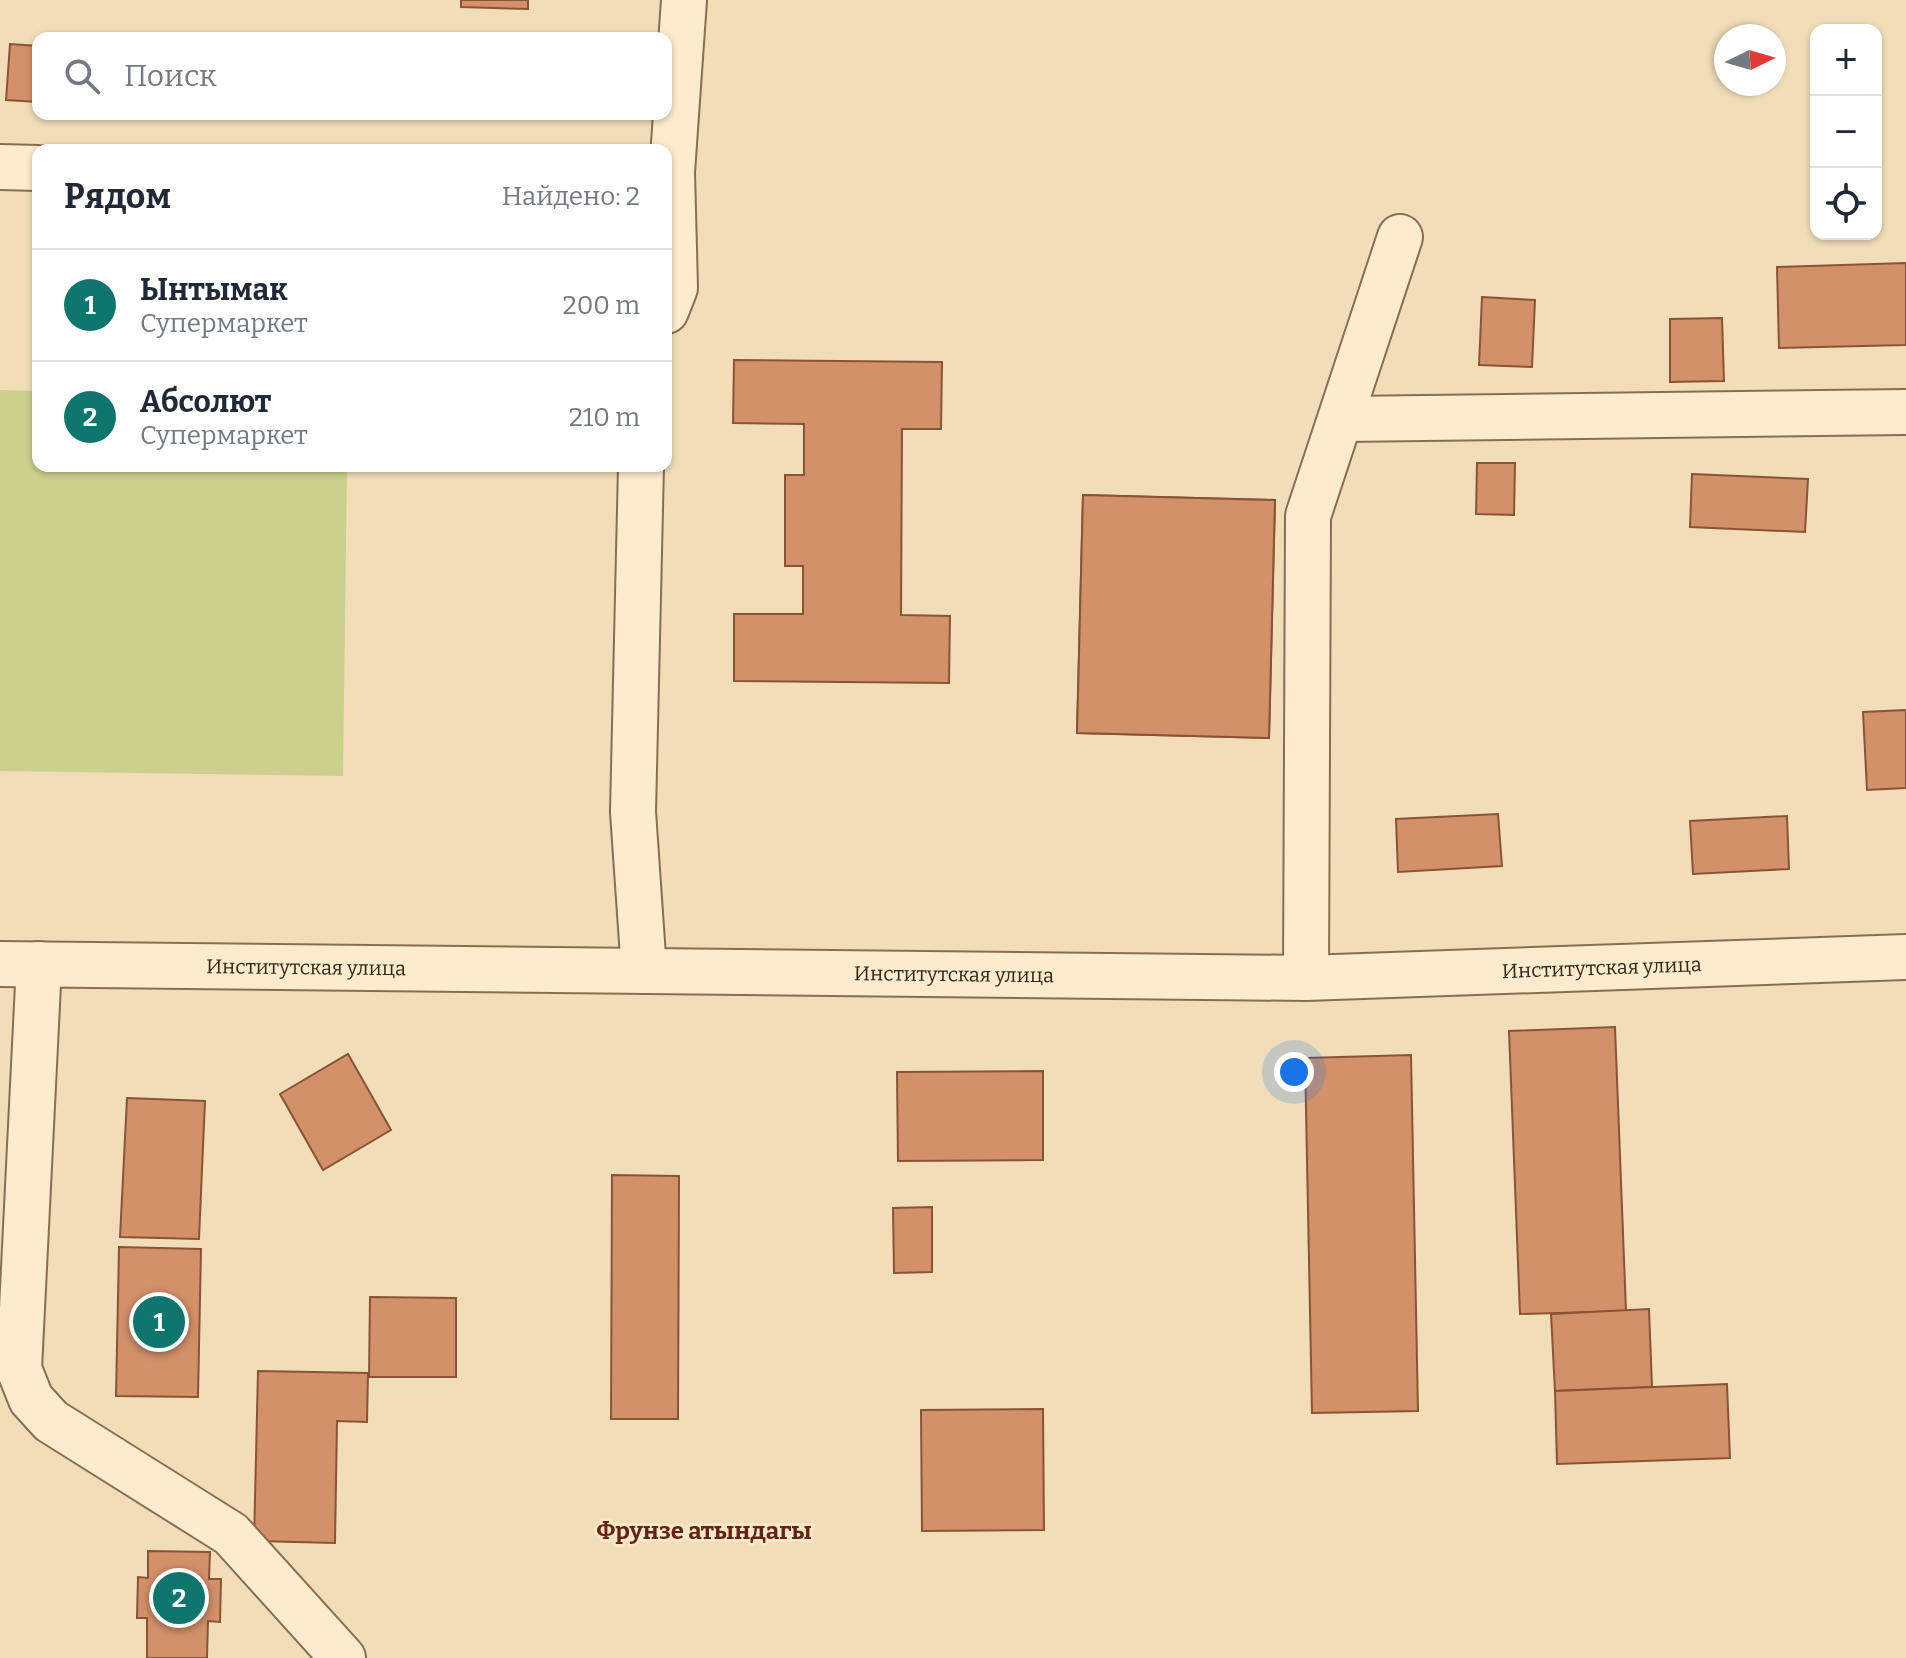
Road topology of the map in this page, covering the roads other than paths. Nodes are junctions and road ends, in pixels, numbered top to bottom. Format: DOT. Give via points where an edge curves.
graph roads {
  1 [pos="684,0"];
  2 [pos="671,144"];
  3 [pos="0,167"];
  4 [pos="32,168"];
  5 [pos="672,230"];
  6 [pos="1400,237"];
  7 [pos="672,296"];
  8 [pos="1906,412"];
  9 [pos="1343,419"];
  10 [pos="641,472"];
  11 [pos="1906,957"];
  12 [pos="19,964"];
  13 [pos="644,971"];
  14 [pos="1306,978"];
  15 [pos="343,1658"];
  1 -- 2 [label="street"];
  3 -- 4 [label="street"];
  5 -- 7 [label="street"];
  6 -- 9 [label="street"];
  8 -- 9 [label="street"];
  9 -- 14 [label="street" via="1308,516"];
  10 -- 13 [label="street" via="633,812"];
  11 -- 14 [label="street, Институтская улица"];
  12 -- 13 [label="street, Институтская улица"];
  12 -- 15 [label="street" via="19,1369 31,1399 51,1421 231,1534"];
  13 -- 14 [label="street, Институтская улица"];
}
